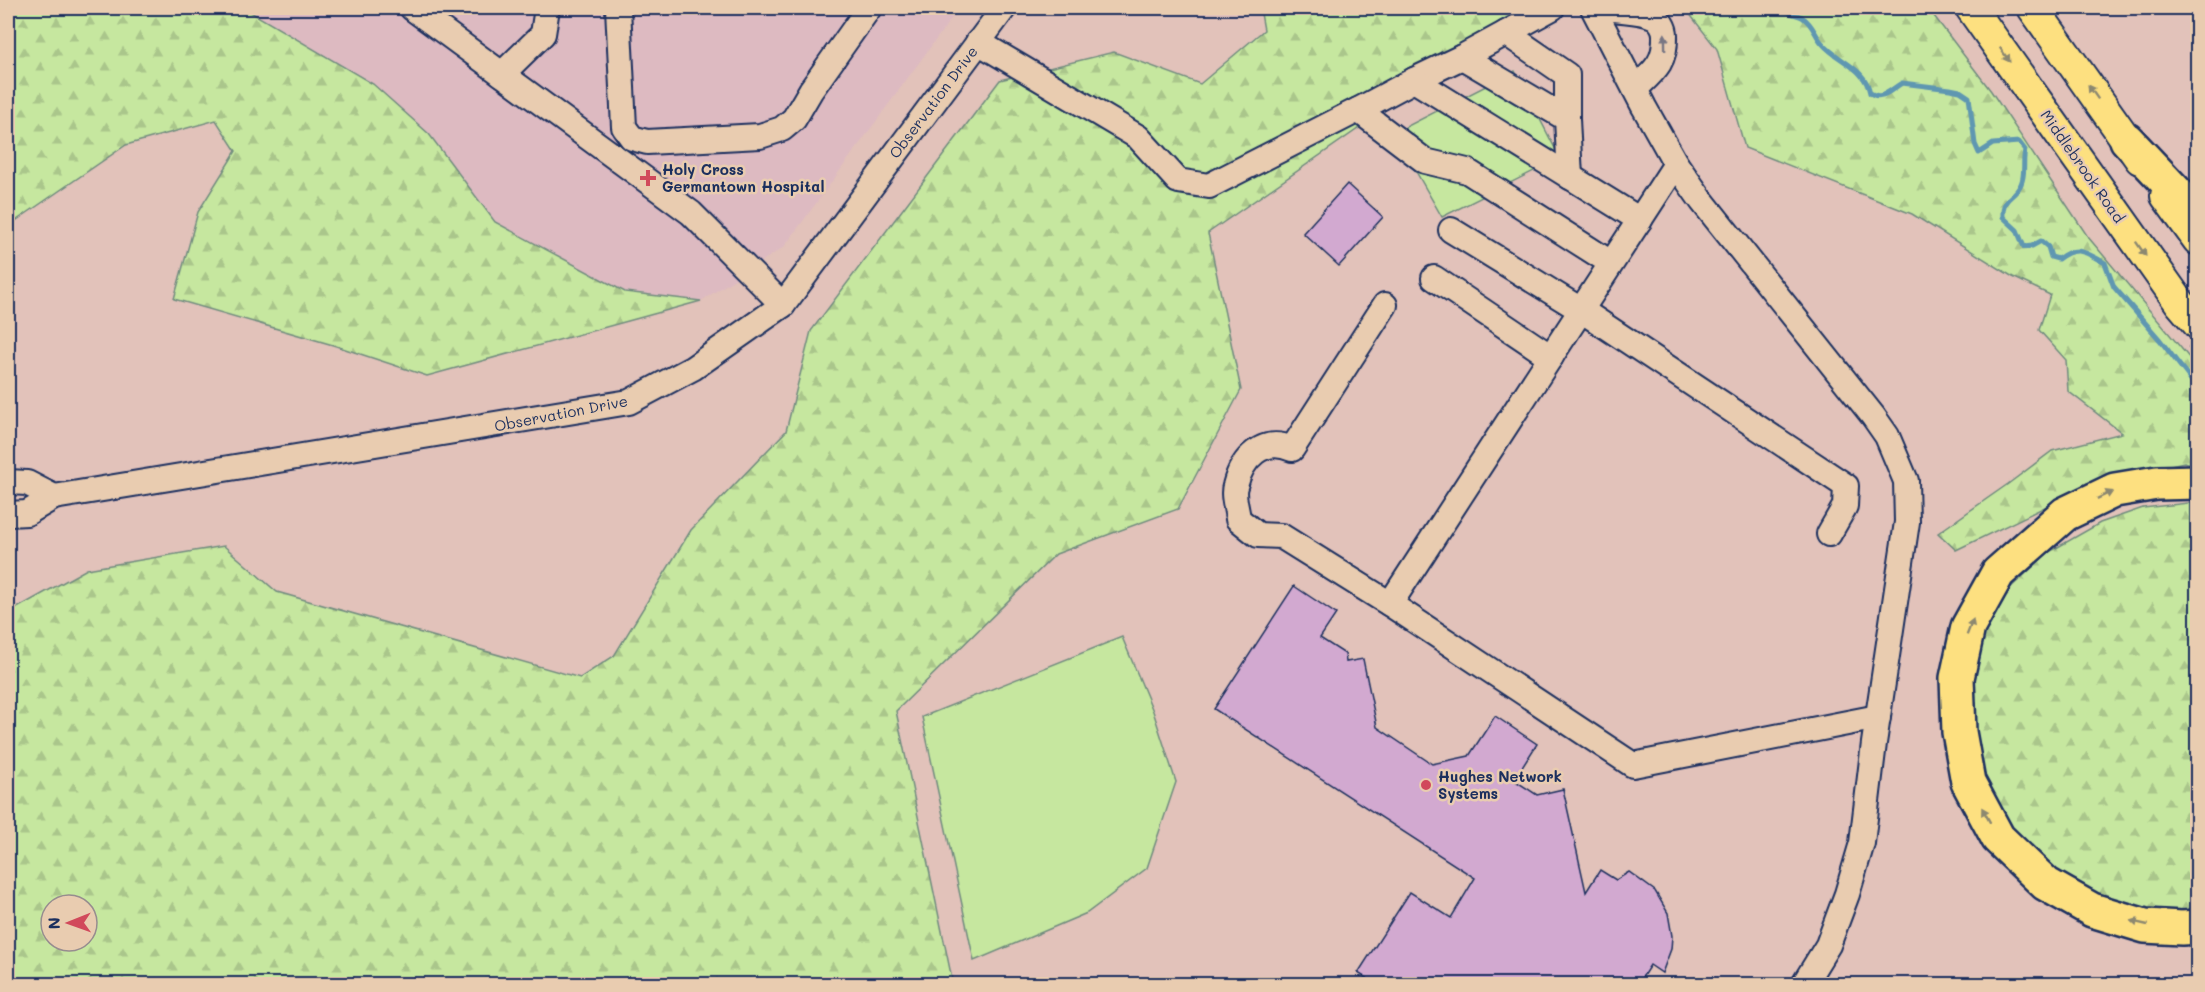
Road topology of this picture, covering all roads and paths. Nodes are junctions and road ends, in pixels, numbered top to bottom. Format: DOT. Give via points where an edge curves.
graph roads {
  1 [pos="412,8"];
  2 [pos="547,8"];
  3 [pos="618,8"];
  4 [pos="869,8"];
  5 [pos="1004,8"];
  6 [pos="1552,8"];
  7 [pos="1593,8"];
  8 [pos="1608,8"];
  9 [pos="1971,8"];
  10 [pos="2033,8"];
  11 [pos="438,15"];
  12 [pos="1506,33"];
  13 [pos="978,42"];
  14 [pos="1462,57"];
  15 [pos="502,74"];
  16 [pos="1414,80"];
  17 [pos="1635,89"];
  18 [pos="1358,110"];
  19 [pos="1567,119"];
  20 [pos="2127,140"];
  21 [pos="1676,164"];
  22 [pos="1570,177"];
  23 [pos="2198,215"];
  24 [pos="1640,220"];
  25 [pos="1451,230"];
  26 [pos="2198,240"];
  27 [pos="1611,263"];
  28 [pos="1434,278"];
  29 [pos="783,305"];
  30 [pos="1385,305"];
  31 [pos="1581,310"];
  32 [pos="2198,324"];
  33 [pos="1551,357"];
  34 [pos="8,482"];
  35 [pos="2198,482"];
  36 [pos="54,497"];
  37 [pos="8,514"];
  38 [pos="1829,534"];
  39 [pos="1390,604"];
  40 [pos="1878,717"];
  41 [pos="2198,927"];
  42 [pos="1804,984"];
  1 -- 11 [label="street"];
  2 -- 15 [label="street" via="543,34"];
  3 -- 4 [label="street" via="624,127 632,138 647,142 760,136 782,129 794,118"];
  5 -- 13 [label="street, Observation Drive"];
  6 -- 12 [label="street"];
  7 -- 17 [label="street"];
  17 -- 8 [label="street, one-way" via="1656,69 1666,51 1665,30 1656,18"];
  9 -- 32 [label="main road, Middlebrook Road, one-way"];
  20 -- 10 [label="main road, one-way"];
  11 -- 15 [label="street"];
  12 -- 14 [label="street"];
  12 -- 19 [label="street" via="1567,75"];
  13 -- 18 [label="street" via="1138,137 1178,181 1209,186"];
  13 -- 29 [label="street, Observation Drive"];
  14 -- 16 [label="street"];
  14 -- 19 [label="street"];
  15 -- 29 [label="street" via="691,213"];
  16 -- 18 [label="street"];
  16 -- 22 [label="street"];
  17 -- 21 [label="street"];
  18 -- 27 [label="street" via="1425,161 1467,171"];
  19 -- 22 [label="street"];
  20 -- 23 [label="highway"];
  20 -- 26 [label="main road"];
  21 -- 24 [label="street"];
  21 -- 40 [label="street" via="1873,416 1899,461 1906,481 1907,522"];
  22 -- 24 [label="street"];
  24 -- 27 [label="street"];
  25 -- 31 [label="street"];
  27 -- 31 [label="street"];
  28 -- 33 [label="street"];
  29 -- 36 [label="street, Observation Drive" via="693,368 629,402"];
  30 -- 39 [label="street" via="1292,449 1282,444 1250,453 1234,487 1238,519 1258,535 1281,536"];
  31 -- 33 [label="street"];
  31 -- 38 [label="street" via="1846,486 1845,506"];
  33 -- 39 [label="street"];
  34 -- 36 [label="street" via="27,483"];
  41 -- 35 [label="highway, one-way" via="2145,926 2091,910 2046,884 1998,838 1968,782 1959,732 1957,678 1968,627 1998,573 2065,514 2115,490"];
  36 -- 37 [label="street, Observation Drive" via="27,513"];
  39 -- 40 [label="street" via="1633,765"];
  40 -- 42 [label="street" via="1862,843 1848,894 1828,945"];
}
